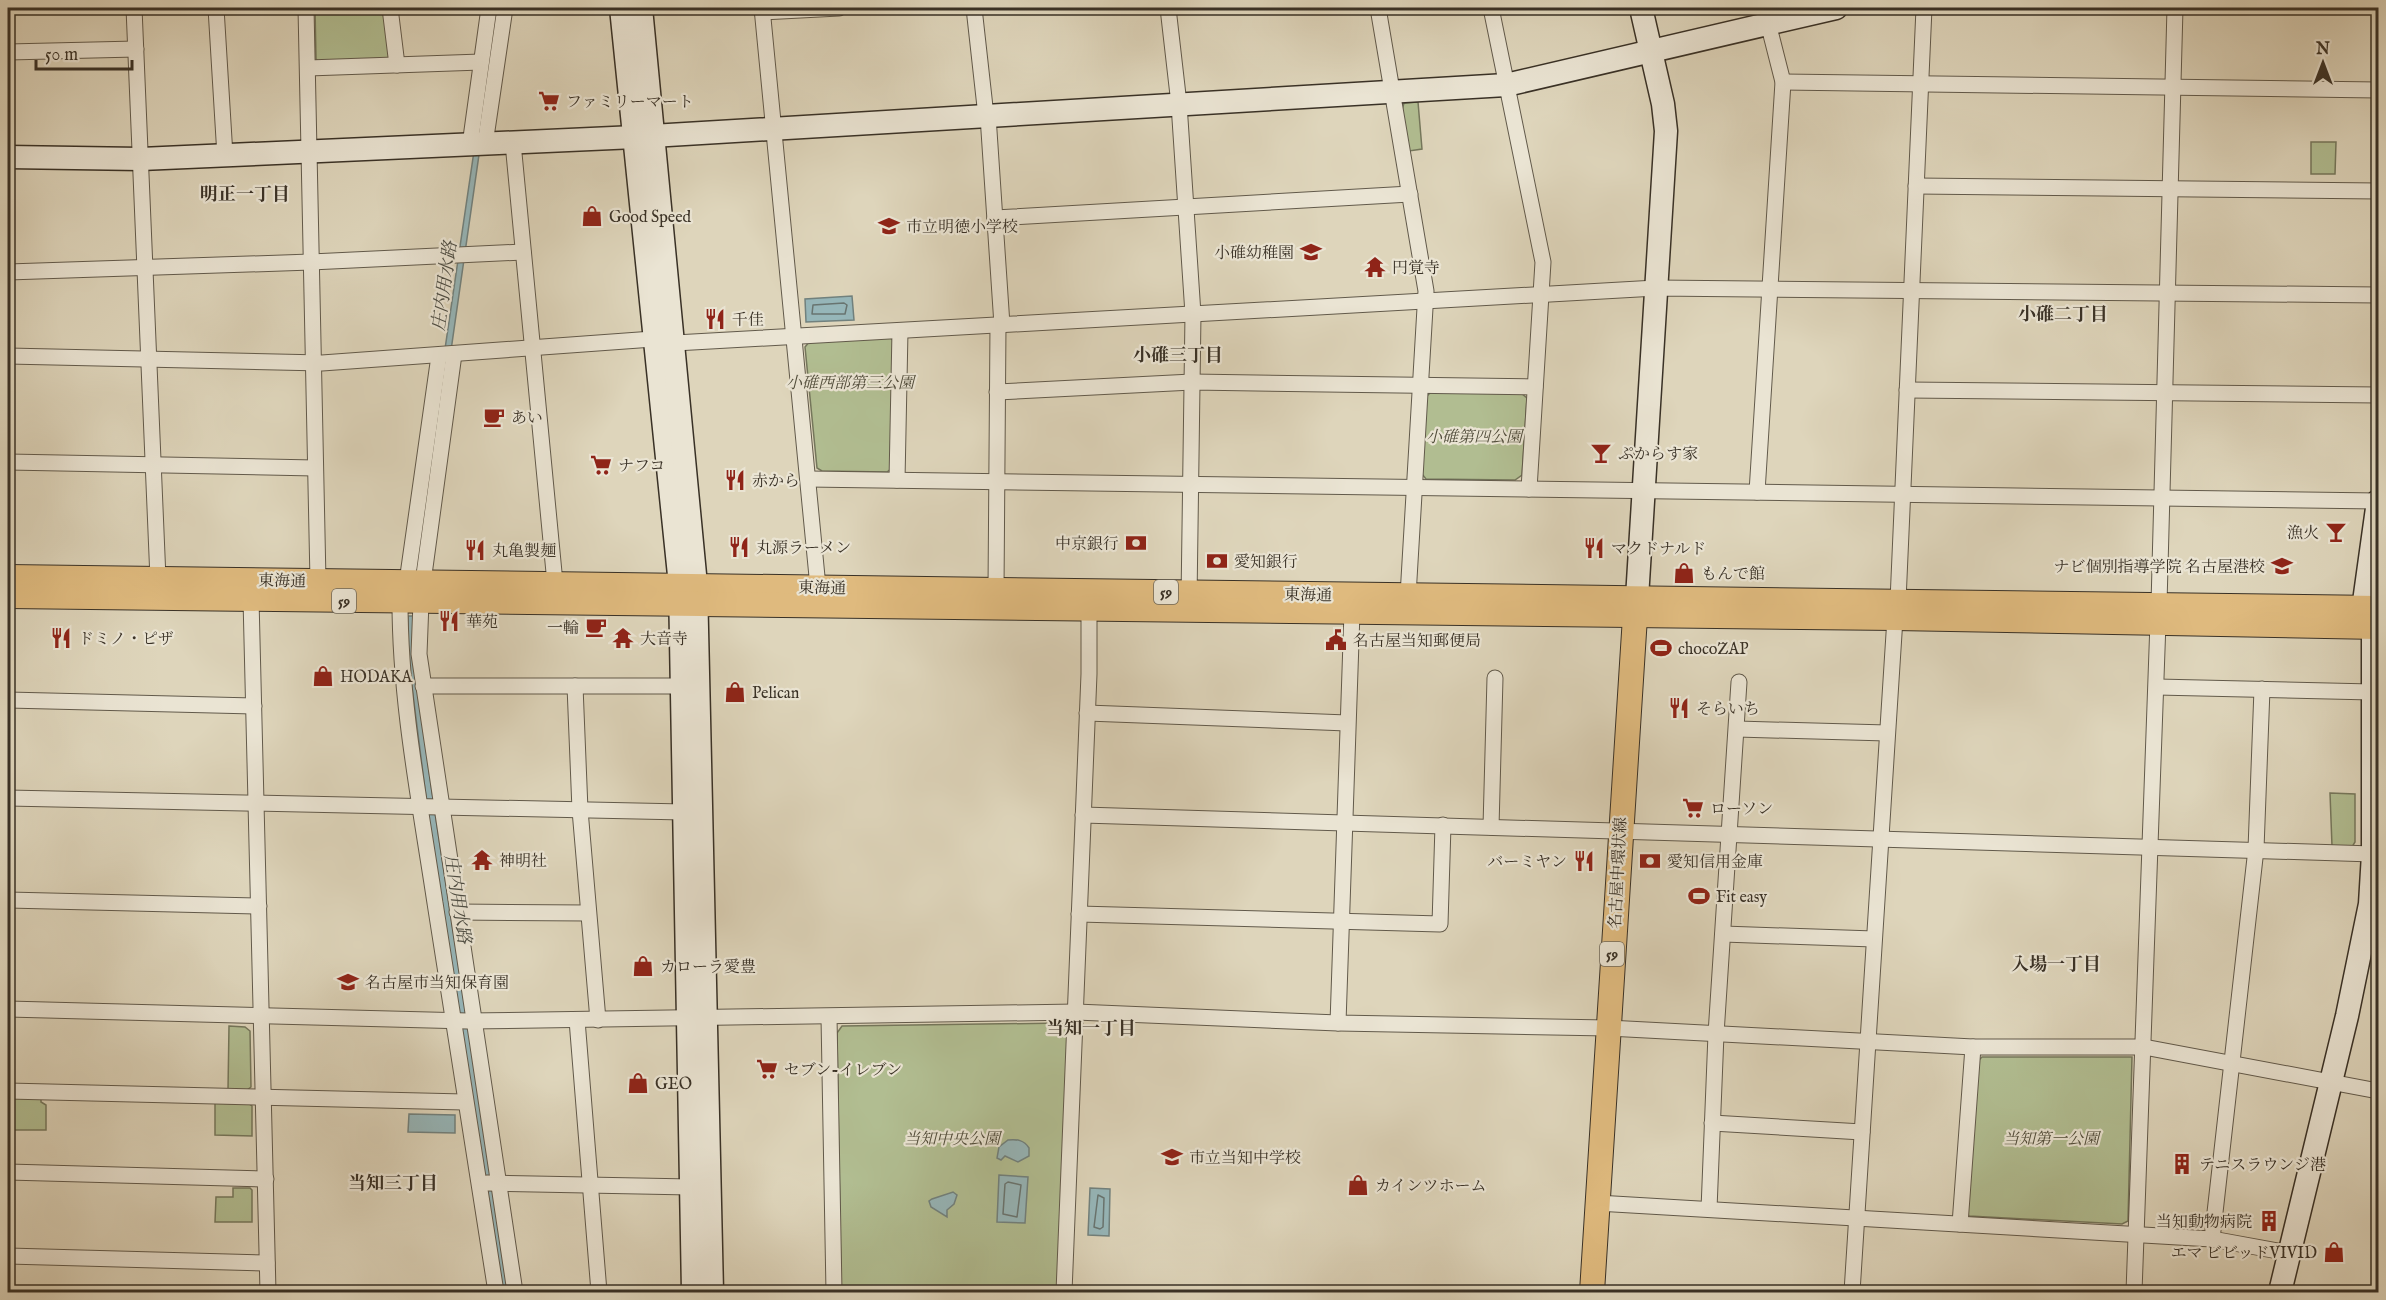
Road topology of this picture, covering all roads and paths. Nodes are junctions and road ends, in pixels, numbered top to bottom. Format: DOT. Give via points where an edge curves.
graph roads {
  1 [pos="134,8"];
  2 [pos="216,8"];
  3 [pos="306,8"];
  4 [pos="390,8"];
  5 [pos="489,8"];
  6 [pos="505,8"];
  7 [pos="621,8"];
  8 [pos="641,8"];
  9 [pos="838,8"];
  10 [pos="974,8"];
  11 [pos="1168,8"];
  12 [pos="1378,8"];
  13 [pos="1491,8"];
  14 [pos="1641,8"];
  15 [pos="1836,8"];
  16 [pos="1924,8"];
  17 [pos="2175,8"];
  18 [pos="762,10"];
  19 [pos="1777,17"];
  20 [pos="136,49"];
  21 [pos="1652,50"];
  22 [pos="8,52"];
  23 [pos="481,62"];
  24 [pos="397,65"];
  25 [pos="308,68"];
  26 [pos="1783,82"];
  27 [pos="1921,84"];
  28 [pos="1506,85"];
  29 [pos="2173,88"];
  30 [pos="2379,90"];
  31 [pos="1391,92"];
  32 [pos="1179,105"];
  33 [pos="987,116"];
  34 [pos="774,129"];
  35 [pos="644,137"];
  36 [pos="513,143"];
  37 [pos="477,144"];
  38 [pos="309,152"];
  39 [pos="225,156"];
  40 [pos="8,157"];
  41 [pos="141,159"];
  42 [pos="1916,186"];
  43 [pos="2170,189"];
  44 [pos="2379,191"];
  45 [pos="1410,194"];
  46 [pos="1186,208"];
  47 [pos="995,218"];
  48 [pos="523,252"];
  49 [pos="311,262"];
  50 [pos="145,268"];
  51 [pos="8,272"];
  52 [pos="1656,288"];
  53 [pos="1770,288"];
  54 [pos="1911,290"];
  55 [pos="2167,293"];
  56 [pos="1541,294"];
  57 [pos="2379,295"];
  58 [pos="1426,301"];
  59 [pos="1193,314"];
  60 [pos="1000,325"];
  61 [pos="900,331"];
  62 [pos="794,337"];
  63 [pos="664,341"];
  64 [pos="532,348"];
  65 [pos="446,355"];
  66 [pos="8,356"];
  67 [pos="149,359"];
  68 [pos="313,363"];
  69 [pos="1192,382"];
  70 [pos="1420,385"];
  71 [pos="1535,387"];
  72 [pos="1907,390"];
  73 [pos="997,392"];
  74 [pos="2165,393"];
  75 [pos="2379,395"];
  76 [pos="8,462"];
  77 [pos="153,464"];
  78 [pos="315,468"];
  79 [pos="808,479"];
  80 [pos="897,480"];
  81 [pos="996,481"];
  82 [pos="1190,484"];
  83 [pos="1414,487"];
  84 [pos="1529,489"];
  85 [pos="1643,490"];
  86 [pos="1757,492"];
  87 [pos="1902,494"];
  88 [pos="2162,498"];
  89 [pos="2379,501"];
  90 [pos="8,577"];
  91 [pos="158,579"];
  92 [pos="318,581"];
  93 [pos="555,583"];
  94 [pos="818,586"];
  95 [pos="996,590"];
  96 [pos="413,592"];
  97 [pos="688,595"];
  98 [pos="8,596"];
  99 [pos="1408,596"];
  100 [pos="251,599"];
  101 [pos="1189,601"];
  102 [pos="1636,607"];
  103 [pos="1089,609"];
  104 [pos="1897,610"];
  105 [pos="1352,612"];
  106 [pos="2159,613"];
  107 [pos="2374,618"];
  108 [pos="1495,678"];
  109 [pos="1739,681"];
  110 [pos="423,686"];
  111 [pos="575,686"];
  112 [pos="682,686"];
  113 [pos="2157,687"];
  114 [pos="2262,689"];
  115 [pos="2374,693"];
  116 [pos="8,700"];
  117 [pos="254,706"];
  118 [pos="1087,713"];
  119 [pos="1347,723"];
  120 [pos="1737,729"];
  121 [pos="1887,733"];
  122 [pos="8,798"];
  123 [pos="256,803"];
  124 [pos="430,807"];
  125 [pos="580,810"];
  126 [pos="684,812"];
  127 [pos="1083,815"];
  128 [pos="1343,822"];
  129 [pos="1443,825"];
  130 [pos="1491,826"];
  131 [pos="1619,831"];
  132 [pos="1731,836"];
  133 [pos="1880,839"];
  134 [pos="2152,846"];
  135 [pos="2256,849"];
  136 [pos="2374,856"];
  137 [pos="8,900"];
  138 [pos="259,906"];
  139 [pos="457,912"];
  140 [pos="588,913"];
  141 [pos="1079,914"];
  142 [pos="1339,922"];
  143 [pos="1724,934"];
  144 [pos="1874,939"];
  145 [pos="8,1010"];
  146 [pos="1076,1012"];
  147 [pos="262,1016"];
  148 [pos="829,1017"];
  149 [pos="698,1019"];
  150 [pos="577,1020"];
  151 [pos="598,1020"];
  152 [pos="464,1021"];
  153 [pos="1338,1023"];
  154 [pos="1608,1028"];
  155 [pos="1716,1034"];
  156 [pos="1868,1042"];
  157 [pos="1973,1047"];
  158 [pos="2144,1047"];
  159 [pos="2233,1064"];
  160 [pos="2331,1083"];
  161 [pos="8,1091"];
  162 [pos="2379,1091"];
  163 [pos="264,1097"];
  164 [pos="464,1102"];
  165 [pos="1712,1123"];
  166 [pos="1862,1132"];
  167 [pos="8,1172"];
  168 [pos="266,1179"];
  169 [pos="488,1183"];
  170 [pos="590,1185"];
  171 [pos="691,1187"];
  172 [pos="1597,1203"];
  173 [pos="1709,1209"];
  174 [pos="1856,1218"];
  175 [pos="1960,1224"];
  176 [pos="2136,1235"];
  177 [pos="2212,1239"];
  178 [pos="2289,1253"];
  179 [pos="8,1256"];
  180 [pos="267,1263"];
  181 [pos="268,1293"];
  182 [pos="496,1293"];
  183 [pos="515,1293"];
  184 [pos="599,1293"];
  185 [pos="693,1293"];
  186 [pos="711,1293"];
  187 [pos="834,1293"];
  188 [pos="1064,1293"];
  189 [pos="1592,1293"];
  190 [pos="1852,1293"];
  191 [pos="2134,1293"];
  192 [pos="2280,1293"];
  1 -- 20 [label="street"];
  2 -- 39 [label="street"];
  3 -- 25 [label="street"];
  4 -- 24 [label="street"];
  5 -- 23 [label="street"];
  6 -- 37 [label="street"];
  7 -- 35 [label="street"];
  8 -- 35 [label="street"];
  9 -- 18 [label="street"];
  10 -- 33 [label="street"];
  11 -- 32 [label="street"];
  12 -- 31 [label="street"];
  13 -- 28 [label="street"];
  14 -- 21 [label="street"];
  15 -- 19 [label="street"];
  16 -- 27 [label="street"];
  17 -- 29 [label="street"];
  18 -- 34 [label="street"];
  19 -- 21 [label="street"];
  19 -- 26 [label="street"];
  20 -- 22 [label="street"];
  20 -- 41 [label="street"];
  21 -- 28 [label="street"];
  21 -- 52 [label="street" via="1666,131"];
  23 -- 24 [label="street"];
  23 -- 37 [label="street"];
  24 -- 25 [label="street"];
  25 -- 38 [label="street"];
  26 -- 27 [label="street"];
  26 -- 53 [label="street"];
  27 -- 29 [label="street"];
  27 -- 42 [label="street"];
  28 -- 31 [label="street"];
  28 -- 56 [label="street" via="1543,262"];
  29 -- 30 [label="street"];
  29 -- 43 [label="street"];
  31 -- 32 [label="street"];
  31 -- 45 [label="street"];
  32 -- 33 [label="street"];
  32 -- 46 [label="street"];
  33 -- 34 [label="street"];
  33 -- 47 [label="street"];
  34 -- 35 [label="street"];
  34 -- 62 [label="street"];
  35 -- 36 [label="street"];
  35 -- 63 [label="street"];
  36 -- 37 [label="street"];
  36 -- 48 [label="street"];
  37 -- 38 [label="street"];
  38 -- 39 [label="street"];
  38 -- 49 [label="street"];
  39 -- 41 [label="street"];
  40 -- 41 [label="street"];
  41 -- 50 [label="street"];
  42 -- 43 [label="street"];
  42 -- 54 [label="street"];
  43 -- 44 [label="street"];
  43 -- 55 [label="street"];
  45 -- 46 [label="street"];
  45 -- 58 [label="street"];
  46 -- 47 [label="street"];
  46 -- 59 [label="street"];
  47 -- 60 [label="street"];
  48 -- 49 [label="street"];
  48 -- 64 [label="street"];
  49 -- 50 [label="street"];
  49 -- 68 [label="street"];
  50 -- 51 [label="street"];
  50 -- 67 [label="street"];
  52 -- 53 [label="street"];
  52 -- 56 [label="street"];
  52 -- 85 [label="street"];
  53 -- 54 [label="street"];
  53 -- 86 [label="street"];
  54 -- 55 [label="street"];
  54 -- 72 [label="street"];
  55 -- 57 [label="street"];
  55 -- 74 [label="street"];
  56 -- 58 [label="street"];
  56 -- 71 [label="street"];
  58 -- 59 [label="street"];
  58 -- 70 [label="street"];
  59 -- 60 [label="street"];
  59 -- 69 [label="street"];
  60 -- 61 [label="street"];
  60 -- 73 [label="street"];
  61 -- 62 [label="street"];
  61 -- 80 [label="street"];
  62 -- 63 [label="street"];
  62 -- 79 [label="street"];
  63 -- 64 [label="street"];
  63 -- 97 [label="street"];
  64 -- 65 [label="street"];
  64 -- 93 [label="street"];
  65 -- 68 [label="street"];
  65 -- 96 [label="street"];
  66 -- 67 [label="street"];
  67 -- 68 [label="street"];
  67 -- 77 [label="street"];
  68 -- 78 [label="street"];
  69 -- 70 [label="street"];
  69 -- 73 [label="street"];
  69 -- 82 [label="street"];
  70 -- 71 [label="street"];
  70 -- 83 [label="street"];
  71 -- 84 [label="street"];
  72 -- 74 [label="street"];
  72 -- 87 [label="street"];
  73 -- 81 [label="street"];
  74 -- 75 [label="street"];
  74 -- 88 [label="street"];
  76 -- 77 [label="street"];
  77 -- 78 [label="street"];
  77 -- 91 [label="street"];
  78 -- 92 [label="street"];
  79 -- 80 [label="street"];
  79 -- 94 [label="street"];
  80 -- 81 [label="street"];
  81 -- 82 [label="street"];
  81 -- 95 [label="street"];
  82 -- 83 [label="street"];
  82 -- 101 [label="street"];
  83 -- 84 [label="street"];
  83 -- 99 [label="street"];
  84 -- 85 [label="street"];
  85 -- 86 [label="street"];
  85 -- 102 [label="street"];
  86 -- 87 [label="street"];
  87 -- 88 [label="street"];
  87 -- 104 [label="street"];
  88 -- 89 [label="street"];
  88 -- 106 [label="street"];
  89 -- 107 [label="street"];
  90 -- 91 [label="main road, 東海通 / 59"];
  91 -- 92 [label="main road, 東海通 / 59"];
  92 -- 96 [label="main road, 東海通 / 59"];
  93 -- 96 [label="main road, 東海通 / 59"];
  93 -- 97 [label="main road, 東海通 / 59"];
  94 -- 95 [label="main road, 東海通 / 59"];
  94 -- 97 [label="main road, 東海通 / 59"];
  95 -- 101 [label="main road, 東海通 / 59"];
  96 -- 97 [label="main road, 東海通 / 59"];
  96 -- 100 [label="main road, 東海通 / 59"];
  96 -- 110 [label="street"];
  96 -- 124 [label="street" via="400,656"];
  97 -- 103 [label="main road, 東海通 / 59"];
  97 -- 112 [label="street"];
  97 -- 149 [label="street"];
  98 -- 100 [label="main road, 東海通 / 59"];
  99 -- 101 [label="main road, 東海通 / 59"];
  99 -- 102 [label="main road, 東海通 / 59"];
  100 -- 117 [label="street"];
  101 -- 103 [label="main road, 東海通 / 59"];
  101 -- 105 [label="main road, 東海通 / 59"];
  102 -- 104 [label="main road"];
  102 -- 105 [label="main road, 東海通 / 59"];
  102 -- 131 [label="main road, 名古屋中環状線 / 59"];
  103 -- 118 [label="street"];
  104 -- 106 [label="main road"];
  104 -- 121 [label="street"];
  105 -- 119 [label="street"];
  106 -- 107 [label="main road"];
  106 -- 113 [label="street"];
  107 -- 115 [label="street"];
  108 -- 130 [label="street"];
  109 -- 120 [label="street"];
  110 -- 111 [label="street"];
  110 -- 124 [label="street"];
  111 -- 112 [label="street"];
  111 -- 125 [label="street"];
  112 -- 126 [label="street"];
  113 -- 114 [label="street"];
  113 -- 134 [label="street"];
  114 -- 115 [label="street"];
  114 -- 135 [label="street"];
  115 -- 136 [label="street"];
  116 -- 117 [label="street"];
  117 -- 123 [label="street"];
  118 -- 119 [label="street"];
  118 -- 127 [label="street"];
  119 -- 128 [label="street"];
  120 -- 121 [label="street"];
  120 -- 132 [label="street"];
  121 -- 133 [label="street"];
  122 -- 123 [label="street"];
  123 -- 124 [label="street"];
  123 -- 138 [label="street"];
  124 -- 125 [label="street"];
  124 -- 139 [label="street"];
  124 -- 152 [label="street"];
  125 -- 126 [label="street"];
  125 -- 140 [label="street"];
  126 -- 149 [label="street"];
  127 -- 128 [label="street"];
  127 -- 141 [label="street"];
  128 -- 129 [label="street"];
  128 -- 142 [label="street"];
  129 -- 130 [label="street"];
  129 -- 142 [label="street" via="1440,924"];
  130 -- 131 [label="street"];
  131 -- 132 [label="street"];
  131 -- 154 [label="main road, 名古屋中環状線 / 59"];
  132 -- 133 [label="street"];
  132 -- 143 [label="street"];
  133 -- 134 [label="street"];
  133 -- 144 [label="street"];
  134 -- 135 [label="street"];
  134 -- 158 [label="street"];
  135 -- 136 [label="street"];
  135 -- 159 [label="street"];
  136 -- 160 [label="street" via="2362,947"];
  137 -- 138 [label="street"];
  138 -- 147 [label="street"];
  139 -- 140 [label="street"];
  139 -- 152 [label="street"];
  140 -- 151 [label="street"];
  141 -- 142 [label="street"];
  141 -- 146 [label="street"];
  142 -- 153 [label="street"];
  143 -- 144 [label="street"];
  143 -- 155 [label="street"];
  144 -- 156 [label="street"];
  145 -- 147 [label="street"];
  146 -- 148 [label="street"];
  146 -- 153 [label="street"];
  146 -- 188 [label="street"];
  147 -- 152 [label="street"];
  147 -- 163 [label="street"];
  148 -- 149 [label="street"];
  148 -- 187 [label="street"];
  149 -- 151 [label="street"];
  149 -- 171 [label="street"];
  149 -- 186 [label="street"];
  150 -- 151 [label="street"];
  150 -- 152 [label="street"];
  150 -- 170 [label="street"];
  152 -- 164 [label="street"];
  152 -- 169 [label="street"];
  153 -- 154 [label="street"];
  154 -- 155 [label="street"];
  154 -- 172 [label="main road, 名古屋中環状線 / 59"];
  155 -- 156 [label="street"];
  155 -- 165 [label="street"];
  156 -- 157 [label="street"];
  156 -- 166 [label="street"];
  157 -- 158 [label="street"];
  157 -- 175 [label="street"];
  158 -- 159 [label="street"];
  158 -- 176 [label="street"];
  159 -- 160 [label="street"];
  159 -- 177 [label="street"];
  160 -- 162 [label="street"];
  160 -- 178 [label="street"];
  161 -- 163 [label="street"];
  163 -- 164 [label="street"];
  163 -- 168 [label="street"];
  164 -- 169 [label="street"];
  165 -- 166 [label="street"];
  165 -- 173 [label="street"];
  166 -- 174 [label="street"];
  167 -- 168 [label="street"];
  168 -- 180 [label="street"];
  169 -- 170 [label="street"];
  169 -- 182 [label="street"];
  169 -- 183 [label="street"];
  170 -- 171 [label="street"];
  170 -- 184 [label="street"];
  171 -- 185 [label="street"];
  172 -- 173 [label="street"];
  172 -- 189 [label="main road, 名古屋中環状線 / 59"];
  173 -- 174 [label="street"];
  174 -- 175 [label="street"];
  174 -- 190 [label="street"];
  175 -- 176 [label="street"];
  176 -- 177 [label="street"];
  176 -- 191 [label="street"];
  177 -- 178 [label="street"];
  178 -- 192 [label="street"];
  179 -- 180 [label="street"];
  180 -- 181 [label="street"];
}
